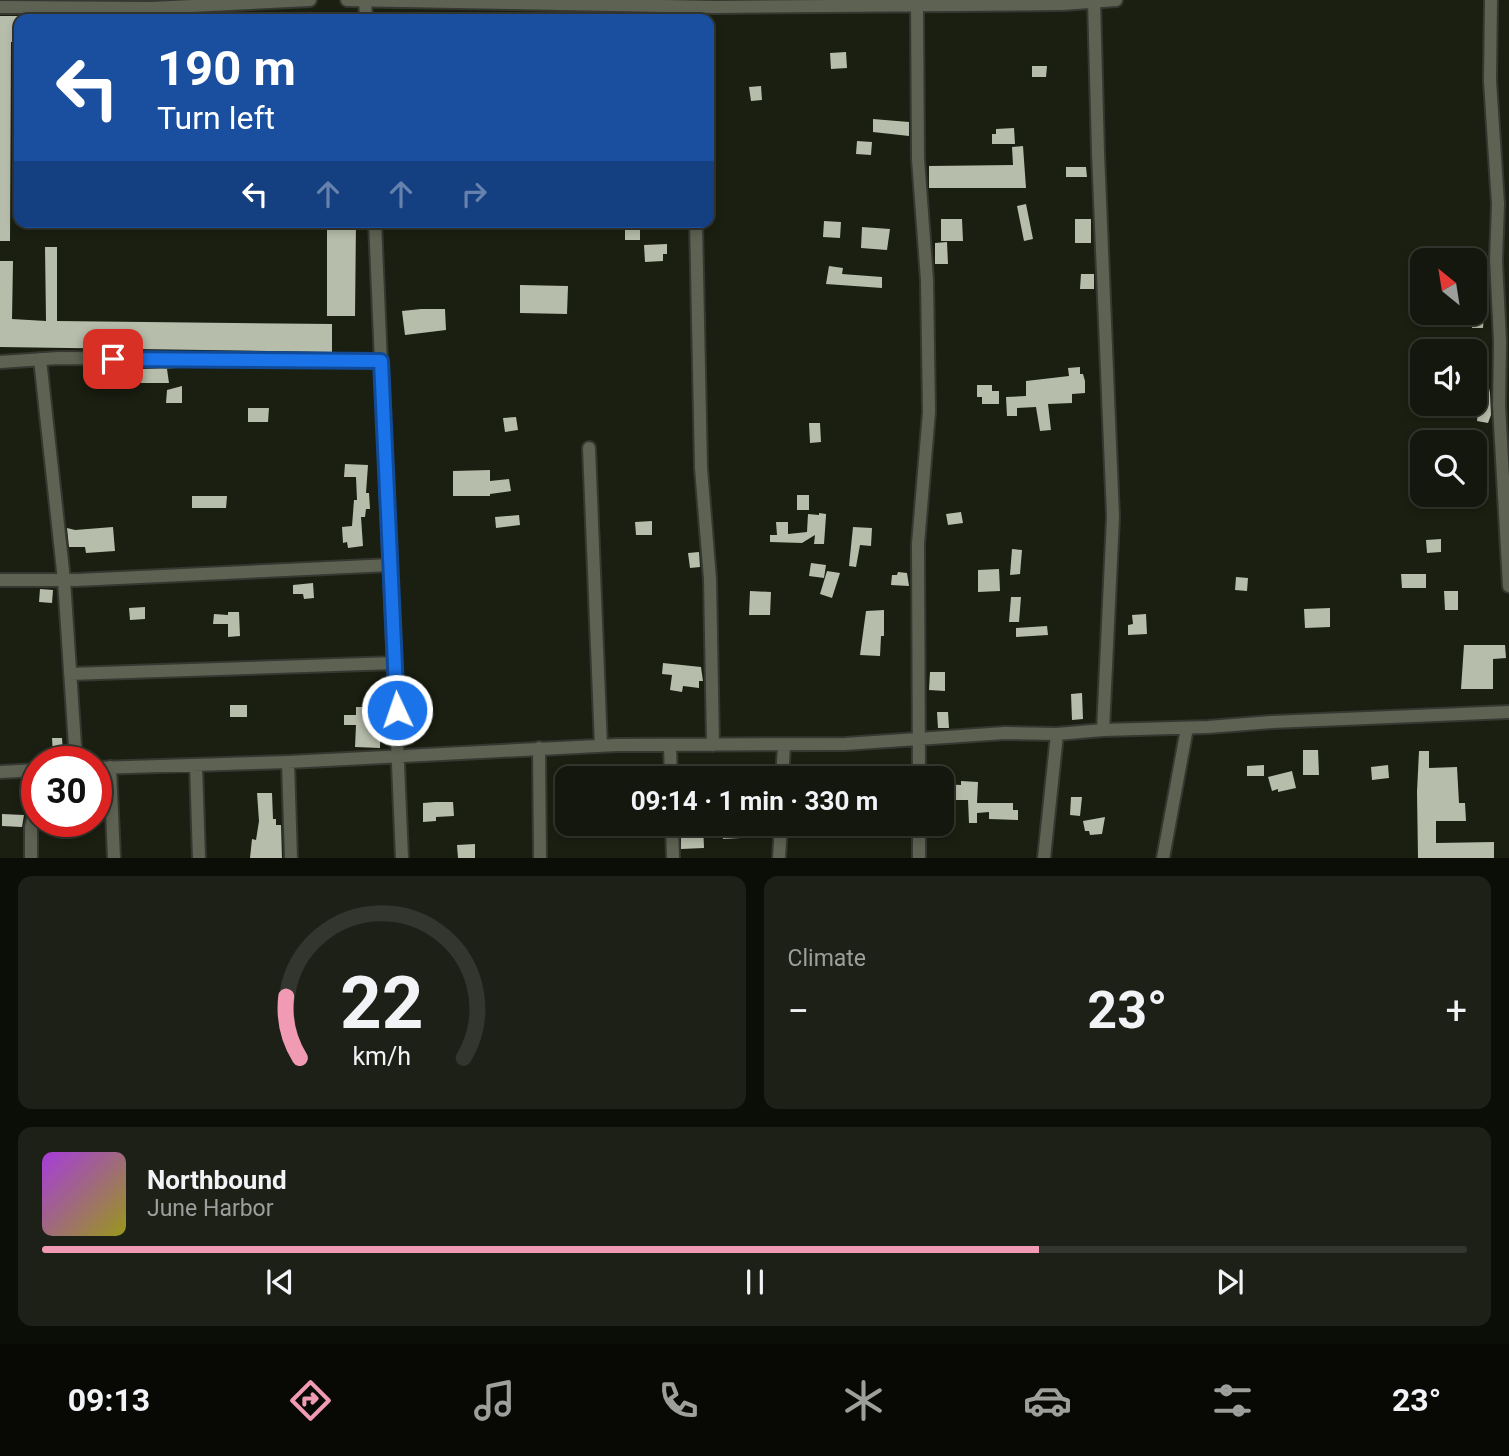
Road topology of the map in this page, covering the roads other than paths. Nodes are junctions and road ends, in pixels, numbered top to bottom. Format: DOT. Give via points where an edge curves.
graph roads {
  1 [pos="310,0"];
  2 [pos="347,0"];
  3 [pos="365,0"];
  4 [pos="1116,0"];
  5 [pos="1490,0"];
  6 [pos="1094,1"];
  7 [pos="715,4"];
  8 [pos="917,5"];
  9 [pos="0,7"];
  10 [pos="690,13"];
  11 [pos="375,228"];
  12 [pos="696,228"];
  13 [pos="1503,261"];
  14 [pos="1505,340"];
  15 [pos="40,359"];
  16 [pos="381,361"];
  17 [pos="0,362"];
  18 [pos="589,448"];
  19 [pos="1505,453"];
  20 [pos="390,565"];
  21 [pos="0,580"];
  22 [pos="64,580"];
  23 [pos="1509,586"];
  24 [pos="395,663"];
  25 [pos="70,674"];
  26 [pos="1509,712"];
  27 [pos="1187,728"];
  28 [pos="1104,730"];
  29 [pos="1056,734"];
  30 [pos="919,738"];
  31 [pos="670,745"];
  32 [pos="713,745"];
  33 [pos="75,746"];
  34 [pos="601,746"];
  35 [pos="784,746"];
  36 [pos="539,748"];
  37 [pos="399,756"];
  38 [pos="288,762"];
  39 [pos="196,765"];
  40 [pos="671,766"];
  41 [pos="783,766"];
  42 [pos="919,766"];
  43 [pos="112,767"];
  44 [pos="21,771"];
  45 [pos="0,772"];
  46 [pos="112,812"];
  47 [pos="672,836"];
  48 [pos="780,836"];
  49 [pos="919,836"];
  50 [pos="31,837"];
  51 [pos="31,858"];
  52 [pos="114,858"];
  53 [pos="199,858"];
  54 [pos="291,858"];
  55 [pos="402,858"];
  56 [pos="540,858"];
  57 [pos="673,858"];
  58 [pos="779,858"];
  59 [pos="919,858"];
  60 [pos="1044,858"];
  61 [pos="1163,858"];
  1 -- 9 [label="street" via="152,8"];
  2 -- 3 [label="street"];
  3 -- 10 [label="street"];
  4 -- 6 [label="street"];
  5 -- 13 [label="street" via="1490,81"];
  6 -- 8 [label="street"];
  6 -- 28 [label="street" via="1113,517"];
  7 -- 8 [label="street"];
  7 -- 10 [label="street"];
  8 -- 30 [label="street" via="918,159 927,280 929,412 918,544"];
  11 -- 16 [label="street"];
  12 -- 32 [label="street"];
  13 -- 14 [label="street"];
  14 -- 19 [label="street"];
  15 -- 16 [label="street"];
  15 -- 17 [label="street"];
  15 -- 22 [label="street"];
  16 -- 20 [label="street"];
  18 -- 34 [label="street"];
  19 -- 23 [label="street"];
  20 -- 22 [label="street"];
  20 -- 24 [label="street"];
  21 -- 22 [label="street"];
  22 -- 25 [label="street"];
  24 -- 25 [label="street"];
  24 -- 37 [label="street"];
  25 -- 33 [label="street"];
  26 -- 27 [label="street"];
  27 -- 28 [label="street"];
  27 -- 61 [label="street"];
  28 -- 29 [label="street"];
  29 -- 30 [label="street"];
  29 -- 60 [label="street"];
  30 -- 35 [label="street"];
  30 -- 42 [label="street"];
  31 -- 32 [label="street"];
  31 -- 34 [label="street"];
  31 -- 40 [label="street"];
  32 -- 35 [label="street"];
  34 -- 36 [label="street"];
  35 -- 41 [label="street"];
  36 -- 37 [label="street"];
  36 -- 56 [label="street"];
  37 -- 38 [label="street"];
  37 -- 55 [label="street"];
  38 -- 39 [label="street"];
  38 -- 54 [label="street"];
  39 -- 43 [label="street"];
  39 -- 53 [label="street"];
  44 -- 45 [label="street"];
  46 -- 52 [label="street"];
  47 -- 57 [label="street"];
  48 -- 58 [label="street"];
  49 -- 59 [label="street"];
  50 -- 51 [label="street"];
}
